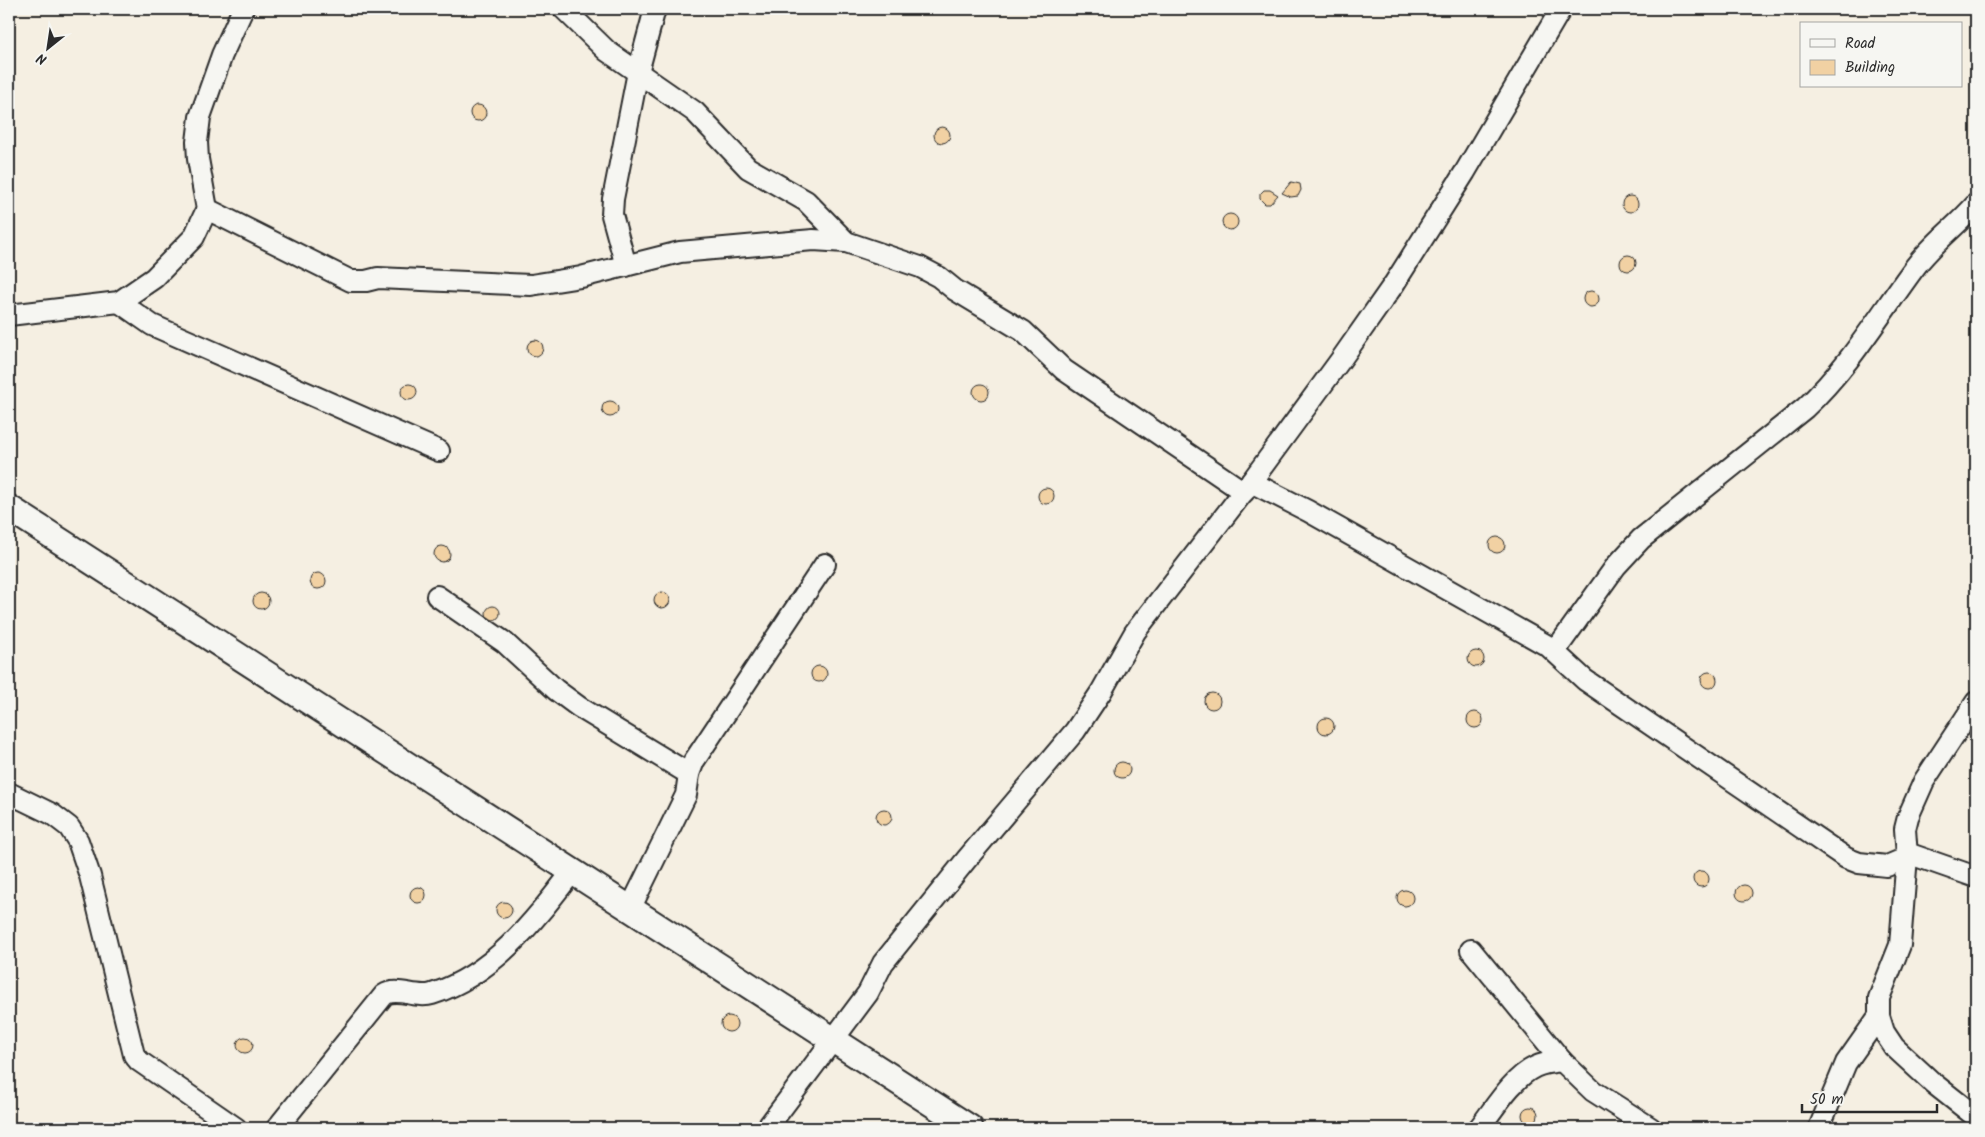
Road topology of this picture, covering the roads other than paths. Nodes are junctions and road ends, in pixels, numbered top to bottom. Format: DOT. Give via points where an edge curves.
graph roads {
  1 [pos="243,9"];
  2 [pos="564,9"];
  3 [pos="656,9"];
  4 [pos="1561,9"];
  5 [pos="638,72"];
  6 [pos="1976,204"];
  7 [pos="206,209"];
  8 [pos="846,242"];
  9 [pos="626,266"];
  10 [pos="119,302"];
  11 [pos="9,315"];
  12 [pos="439,451"];
  13 [pos="1248,487"];
  14 [pos="9,508"];
  15 [pos="825,564"];
  16 [pos="437,596"];
  17 [pos="1555,651"];
  18 [pos="1976,702"];
  19 [pos="689,774"];
  20 [pos="9,793"];
  21 [pos="1907,856"];
  22 [pos="572,872"];
  23 [pos="1976,877"];
  24 [pos="630,909"];
  25 [pos="1472,950"];
  26 [pos="1879,1016"];
  27 [pos="832,1040"];
  28 [pos="1562,1061"];
  29 [pos="1976,1117"];
  30 [pos="236,1128"];
  31 [pos="276,1128"];
  32 [pos="767,1128"];
  33 [pos="970,1128"];
  34 [pos="1479,1128"];
  35 [pos="1652,1128"];
  36 [pos="1819,1128"];
  1 -- 7 [label="street" via="200,117 198,150"];
  2 -- 5 [label="street" via="607,51"];
  3 -- 5 [label="street"];
  4 -- 13 [label="street" via="1465,172 1394,284"];
  5 -- 8 [label="street" via="695,112 748,168 806,202"];
  5 -- 9 [label="street" via="612,199 612,215"];
  6 -- 17 [label="street" via="1915,267 1830,385 1806,408 1641,539 1616,566"];
  7 -- 9 [label="street" via="351,281 378,278 531,285"];
  7 -- 10 [label="street" via="194,237 171,262"];
  8 -- 9 [label="street" via="812,240 711,248 680,252"];
  8 -- 13 [label="street" via="920,267 939,277 1023,331 1064,370"];
  10 -- 11 [label="street"];
  10 -- 12 [label="street" via="152,325"];
  13 -- 17 [label="street" via="1308,511"];
  13 -- 27 [label="street" via="1135,632 1075,731 883,963 868,993"];
  14 -- 22 [label="street"];
  15 -- 19 [label="street" via="694,761"];
  16 -- 19 [label="street" via="504,642 579,707"];
  17 -- 21 [label="street" via="1585,680 1846,858 1860,864 1887,866"];
  18 -- 21 [label="street" via="1914,801 1905,829"];
  19 -- 24 [label="street" via="686,795"];
  20 -- 30 [label="street" via="52,814 69,827 78,840 90,876 134,1056"];
  21 -- 23 [label="street" via="1920,857"];
  21 -- 26 [label="street" via="1900,945 1879,998"];
  22 -- 24 [label="street"];
  22 -- 31 [label="street" via="504,952 467,978 424,996 394,991 384,995"];
  24 -- 27 [label="street"];
  25 -- 28 [label="street"];
  26 -- 29 [label="street" via="1884,1032 1905,1058"];
  26 -- 36 [label="street" via="1846,1063"];
  27 -- 32 [label="street"];
  27 -- 33 [label="street"];
  28 -- 34 [label="street" via="1533,1067 1517,1081"];
  28 -- 35 [label="street" via="1593,1091"];
}
